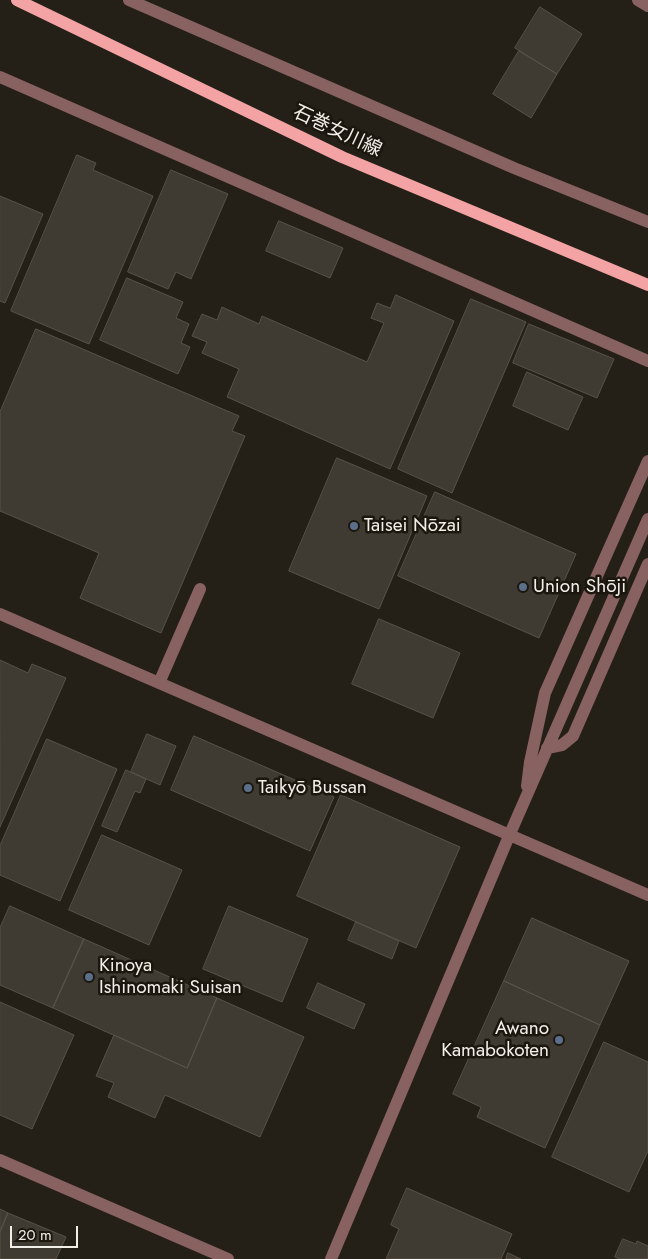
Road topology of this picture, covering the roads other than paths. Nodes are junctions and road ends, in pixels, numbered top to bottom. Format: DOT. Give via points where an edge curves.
graph roads {
  1 [pos="17,0"];
  2 [pos="129,0"];
  3 [pos="638,0"];
  4 [pos="648,6"];
  5 [pos="0,77"];
  6 [pos="648,222"];
  7 [pos="648,285"];
  8 [pos="648,361"];
  9 [pos="648,461"];
  10 [pos="648,519"];
  11 [pos="648,564"];
  12 [pos="200,589"];
  13 [pos="0,614"];
  14 [pos="159,683"];
  15 [pos="547,748"];
  16 [pos="526,798"];
  17 [pos="509,836"];
  18 [pos="648,895"];
  19 [pos="0,1160"];
  20 [pos="228,1259"];
  21 [pos="332,1259"];
  1 -- 7 [label="main road, 石巻女川線" via="342,157"];
  2 -- 6 [label="street" via="514,168"];
  3 -- 4 [label="street"];
  5 -- 8 [label="street"];
  9 -- 16 [label="street" via="545,693"];
  10 -- 15 [label="street"];
  11 -- 15 [label="street" via="573,736 562,744"];
  12 -- 14 [label="street"];
  13 -- 14 [label="street"];
  14 -- 17 [label="street"];
  15 -- 16 [label="street"];
  16 -- 17 [label="street"];
  17 -- 18 [label="street"];
  17 -- 21 [label="street"];
  19 -- 20 [label="street"];
}
